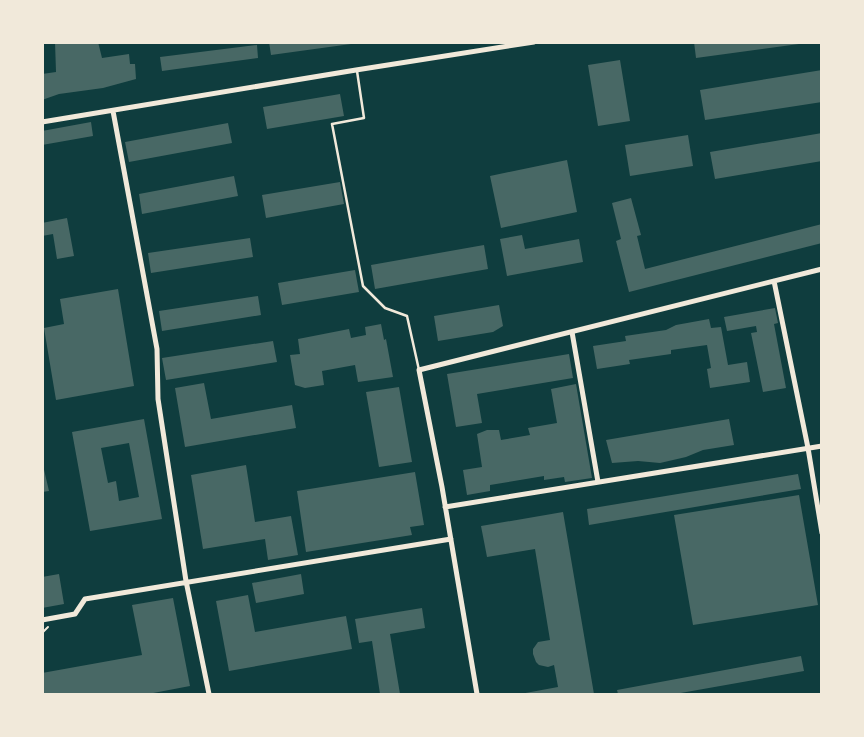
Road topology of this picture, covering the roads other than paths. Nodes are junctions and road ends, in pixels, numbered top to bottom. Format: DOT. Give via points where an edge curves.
graph roads {
  1 [pos="534,42"];
  2 [pos="356,70"];
  3 [pos="113,111"];
  4 [pos="42,122"];
  5 [pos="822,269"];
  6 [pos="774,281"];
  7 [pos="572,332"];
  8 [pos="419,370"];
  9 [pos="822,446"];
  10 [pos="808,448"];
  11 [pos="598,482"];
  12 [pos="445,507"];
  13 [pos="822,533"];
  14 [pos="451,539"];
  15 [pos="186,582"];
  16 [pos="42,620"];
  17 [pos="209,694"];
  18 [pos="477,694"];
  1 -- 2 [label="street"];
  2 -- 3 [label="street"];
  2 -- 8 [label="lane" via="364,118 332,124 362,286 385,308 406,316"];
  3 -- 4 [label="street"];
  3 -- 15 [label="street" via="157,349 158,399"];
  5 -- 6 [label="street"];
  6 -- 7 [label="street"];
  6 -- 10 [label="street"];
  7 -- 8 [label="street"];
  7 -- 11 [label="street"];
  8 -- 12 [label="street"];
  9 -- 10 [label="street"];
  10 -- 11 [label="street"];
  10 -- 13 [label="street"];
  11 -- 12 [label="street"];
  12 -- 14 [label="street"];
  14 -- 15 [label="street"];
  14 -- 18 [label="street"];
  15 -- 16 [label="street" via="85,599 75,614"];
  15 -- 17 [label="street"];
}
